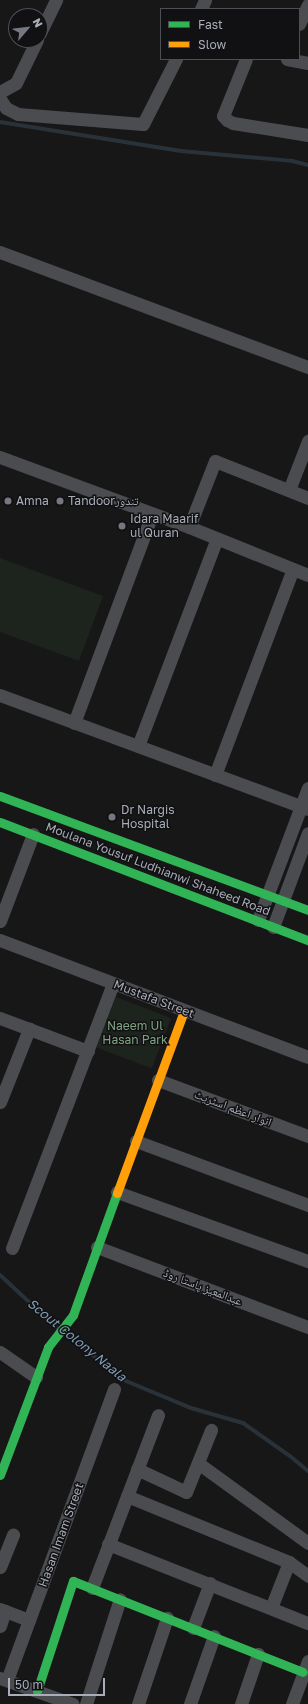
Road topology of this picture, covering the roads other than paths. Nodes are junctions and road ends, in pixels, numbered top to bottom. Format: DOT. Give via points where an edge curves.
graph roads {
  1 [pos="56,0"];
  2 [pos="308,5"];
  3 [pos="48,16"];
  4 [pos="300,22"];
  5 [pos="32,48"];
  6 [pos="175,60"];
  7 [pos="246,60"];
  8 [pos="292,60"];
  9 [pos="308,63"];
  10 [pos="0,92"];
  11 [pos="0,99"];
  12 [pos="308,135"];
  13 [pos="0,252"];
  14 [pos="308,367"];
  15 [pos="308,441"];
  16 [pos="0,457"];
  17 [pos="289,490"];
  18 [pos="308,498"];
  19 [pos="152,514"];
  20 [pos="189,527"];
  21 [pos="217,538"];
  22 [pos="293,569"];
  23 [pos="308,575"];
  24 [pos="0,696"];
  25 [pos="74,723"];
  26 [pos="138,746"];
  27 [pos="215,775"];
  28 [pos="308,788"];
  29 [pos="0,796"];
  30 [pos="304,808"];
  31 [pos="0,822"];
  32 [pos="308,832"];
  33 [pos="33,834"];
  34 [pos="268,894"];
  35 [pos="283,900"];
  36 [pos="308,910"];
  37 [pos="258,920"];
  38 [pos="0,921"];
  39 [pos="273,927"];
  40 [pos="0,940"];
  41 [pos="308,940"];
  42 [pos="113,984"];
  43 [pos="184,1011"];
  44 [pos="0,1018"];
  45 [pos="29,1029"];
  46 [pos="88,1051"];
  47 [pos="308,1057"];
  48 [pos="158,1080"];
  49 [pos="0,1102"];
  50 [pos="308,1136"];
  51 [pos="136,1141"];
  52 [pos="118,1192"];
  53 [pos="308,1205"];
  54 [pos="97,1247"];
  55 [pos="12,1248"];
  56 [pos="308,1261"];
  57 [pos="308,1327"];
  58 [pos="0,1352"];
  59 [pos="36,1377"];
  60 [pos="114,1389"];
  61 [pos="158,1415"];
  62 [pos="211,1430"];
  63 [pos="198,1463"];
  64 [pos="137,1469"];
  65 [pos="0,1474"];
  66 [pos="127,1496"];
  67 [pos="13,1535"];
  68 [pos="308,1543"];
  69 [pos="108,1544"];
  70 [pos="289,1562"];
  71 [pos="0,1567"];
  72 [pos="308,1576"];
  73 [pos="210,1583"];
  74 [pos="92,1588"];
  75 [pos="120,1599"];
  76 [pos="271,1608"];
  77 [pos="3,1610"];
  78 [pos="167,1618"];
  79 [pos="29,1620"];
  80 [pos="308,1623"];
  81 [pos="0,1626"];
  82 [pos="193,1628"];
  83 [pos="214,1636"];
  84 [pos="258,1654"];
  85 [pos="306,1667"];
  86 [pos="4,1679"];
  87 [pos="38,1691"];
  88 [pos="73,1704"];
  89 [pos="86,1704"];
  90 [pos="138,1704"];
  91 [pos="190,1704"];
  92 [pos="241,1704"];
  93 [pos="292,1704"];
  1 -- 3 [label="street"];
  2 -- 4 [label="street"];
  5 -- 10 [label="street" via="16,83"];
  6 -- 11 [label="street" via="143,124 18,114 6,108"];
  7 -- 12 [label="street" via="223,116 233,123"];
  8 -- 9 [label="street"];
  13 -- 14 [label="street"];
  15 -- 17 [label="street"];
  16 -- 19 [label="street"];
  17 -- 18 [label="street"];
  17 -- 20 [label="street" via="215,461"];
  19 -- 20 [label="street"];
  19 -- 25 [label="street"];
  20 -- 21 [label="street"];
  21 -- 22 [label="street"];
  21 -- 26 [label="street"];
  22 -- 23 [label="street"];
  22 -- 27 [label="street"];
  24 -- 25 [label="street"];
  25 -- 26 [label="street"];
  26 -- 27 [label="street"];
  27 -- 30 [label="street"];
  28 -- 30 [label="street"];
  29 -- 34 [label="street, Moulana Yousuf Ludhianwi Shaheed Road"];
  30 -- 34 [label="street"];
  31 -- 33 [label="street, Moulana Yousuf Ludhianwi Shaheed Road"];
  32 -- 35 [label="street"];
  33 -- 37 [label="street, Moulana Yousuf Ludhianwi Shaheed Road"];
  33 -- 38 [label="street"];
  34 -- 35 [label="street, Moulana Yousuf Ludhianwi Shaheed Road"];
  34 -- 37 [label="street"];
  35 -- 36 [label="street, Moulana Yousuf Ludhianwi Shaheed Road"];
  35 -- 39 [label="street"];
  37 -- 39 [label="street, Moulana Yousuf Ludhianwi Shaheed Road"];
  39 -- 41 [label="street, Moulana Yousuf Ludhianwi Shaheed Road"];
  40 -- 42 [label="street, Mustafa Street"];
  42 -- 43 [label="street, Mustafa Street"];
  42 -- 46 [label="street"];
  43 -- 47 [label="street, Mustafa Street"];
  43 -- 48 [label="street"];
  44 -- 45 [label="street"];
  45 -- 46 [label="street"];
  45 -- 49 [label="street"];
  46 -- 55 [label="street"];
  48 -- 50 [label="street, انوار اعظم اسٹریٹ"];
  48 -- 51 [label="street"];
  51 -- 52 [label="street"];
  51 -- 53 [label="street"];
  52 -- 54 [label="street"];
  52 -- 56 [label="street"];
  54 -- 57 [label="street, عبدالمعیز پاستا روڈ"];
  54 -- 59 [label="street" via="73,1315 48,1347"];
  58 -- 59 [label="street"];
  59 -- 65 [label="street"];
  60 -- 79 [label="street, Hasan Imam Street"];
  61 -- 64 [label="street"];
  62 -- 63 [label="street"];
  63 -- 64 [label="street" via="186,1492"];
  63 -- 68 [label="street"];
  64 -- 66 [label="street"];
  66 -- 69 [label="street"];
  66 -- 70 [label="street"];
  67 -- 71 [label="street"];
  69 -- 73 [label="street"];
  69 -- 74 [label="street"];
  70 -- 72 [label="street"];
  70 -- 76 [label="street"];
  73 -- 76 [label="street"];
  73 -- 82 [label="street"];
  74 -- 75 [label="street"];
  74 -- 87 [label="street" via="73,1581"];
  75 -- 78 [label="street"];
  75 -- 89 [label="street"];
  76 -- 80 [label="street"];
  77 -- 79 [label="street"];
  77 -- 81 [label="street"];
  78 -- 82 [label="street"];
  78 -- 90 [label="street"];
  79 -- 86 [label="street, Hasan Imam Street"];
  82 -- 83 [label="street"];
  83 -- 84 [label="street"];
  83 -- 91 [label="street"];
  84 -- 85 [label="street"];
  84 -- 92 [label="street"];
  85 -- 93 [label="street"];
  86 -- 87 [label="street"];
  87 -- 88 [label="street"];
}
